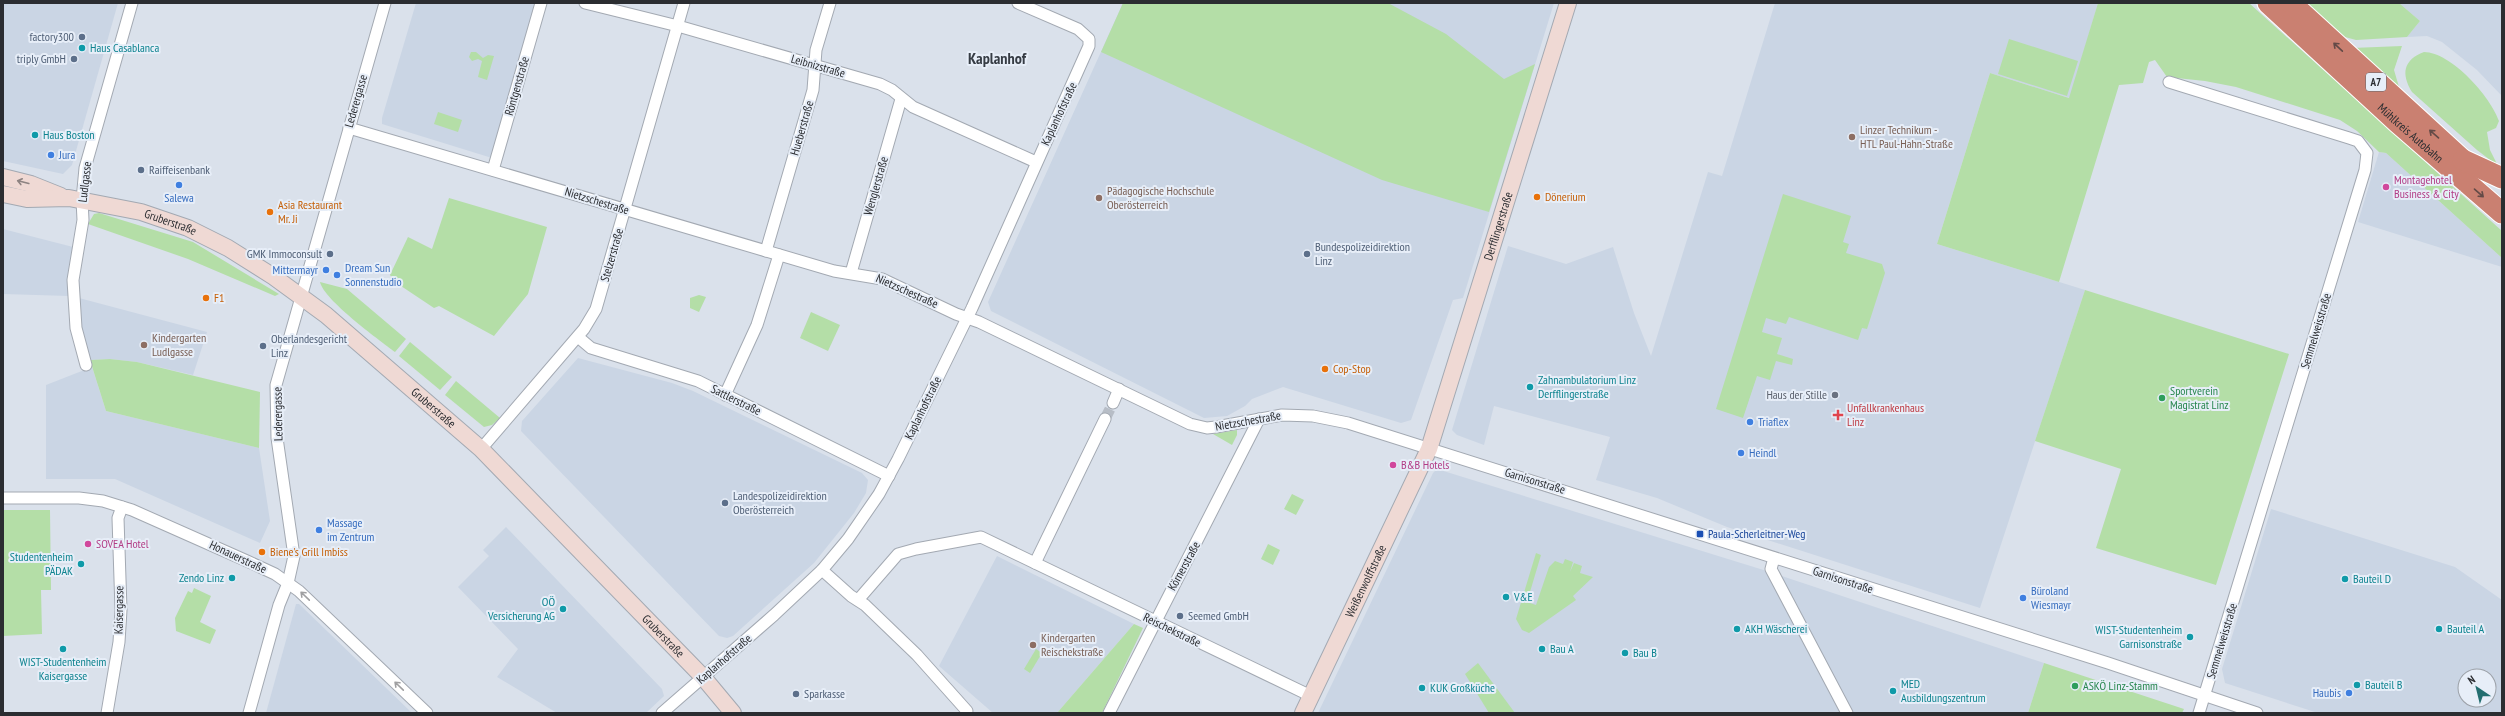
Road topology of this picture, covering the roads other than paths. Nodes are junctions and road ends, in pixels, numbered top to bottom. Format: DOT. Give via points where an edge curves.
graph roads {
  1 [pos="132,3"];
  2 [pos="385,3"];
  3 [pos="542,3"];
  4 [pos="585,3"];
  5 [pos="684,3"];
  6 [pos="830,3"];
  7 [pos="1018,3"];
  8 [pos="1568,3"];
  9 [pos="2268,3"];
  10 [pos="2291,3"];
  11 [pos="678,26"];
  12 [pos="814,65"];
  13 [pos="2169,82"];
  14 [pos="902,99"];
  15 [pos="349,128"];
  16 [pos="2463,160"];
  17 [pos="1036,162"];
  18 [pos="493,170"];
  19 [pos="3,177"];
  20 [pos="2502,178"];
  21 [pos="3,194"];
  22 [pos="2502,194"];
  23 [pos="75,199"];
  24 [pos="625,209"];
  25 [pos="2502,213"];
  26 [pos="766,251"];
  27 [pos="779,255"];
  28 [pos="851,273"];
  29 [pos="300,296"];
  30 [pos="967,318"];
  31 [pos="578,337"];
  32 [pos="86,365"];
  33 [pos="1119,389"];
  34 [pos="725,395"];
  35 [pos="1113,403"];
  36 [pos="1105,419"];
  37 [pos="1259,419"];
  38 [pos="482,448"];
  39 [pos="1429,449"];
  40 [pos="889,476"];
  41 [pos="3,498"];
  42 [pos="122,506"];
  43 [pos="1774,558"];
  44 [pos="1035,562"];
  45 [pos="822,570"];
  46 [pos="288,583"];
  47 [pos="858,600"];
  48 [pos="1154,622"];
  49 [pos="703,677"];
  50 [pos="1311,696"];
  51 [pos="2205,697"];
  52 [pos="967,711"];
  53 [pos="107,713"];
  54 [pos="249,713"];
  55 [pos="427,713"];
  56 [pos="662,713"];
  57 [pos="733,713"];
  58 [pos="1110,713"];
  59 [pos="1303,713"];
  60 [pos="1847,713"];
  61 [pos="2199,713"];
  62 [pos="2256,713"];
  1 -- 23 [label="street, Ludlgasse"];
  2 -- 15 [label="street, Lederergasse"];
  3 -- 18 [label="street, Röntgenstraße"];
  4 -- 11 [label="street, Leibnizstraße"];
  5 -- 11 [label="street, Stelzerstraße"];
  6 -- 12 [label="street, Hueberstraße"];
  7 -- 17 [label="street, Kaplanhofstraße" via="1078,29 1089,39 1086,55"];
  8 -- 39 [label="main road, Derfflingerstraße"];
  9 -- 25 [label="highway, Mühlkreis Autobahn / A7, one-way" via="2397,122"];
  16 -- 10 [label="highway, Mühlkreis Autobahn / A7, one-way"];
  11 -- 12 [label="street, Leibnizstraße"];
  11 -- 24 [label="street, Stelzerstraße"];
  12 -- 14 [label="street, Leibnizstraße" via="887,86"];
  12 -- 26 [label="street, Hueberstraße" via="813,90"];
  13 -- 51 [label="street, Semmelweisstraße" via="2349,138 2358,142 2367,153 2366,170"];
  14 -- 17 [label="street, Leibnizstraße" via="913,107"];
  14 -- 28 [label="street, Wenglerstraße"];
  15 -- 18 [label="street, Nietzschestraße"];
  15 -- 29 [label="street, Lederergasse"];
  16 -- 20 [label="highway"];
  16 -- 22 [label="highway, Mühlkreis Autobahn / A7"];
  17 -- 30 [label="street, Kaplanhofstraße"];
  18 -- 24 [label="street, Nietzschestraße"];
  23 -- 19 [label="main road, Gruberstraße, one-way"];
  21 -- 23 [label="main road, Gruberstraße" via="26,199"];
  23 -- 29 [label="main road, Gruberstraße" via="141,212 188,228 253,262"];
  23 -- 32 [label="street, Ludlgasse" via="83,220 74,271 74,306 76,328"];
  24 -- 26 [label="street, Nietzschestraße"];
  24 -- 31 [label="street, Stelzerstraße" via="596,309"];
  26 -- 27 [label="street, Nietzschestraße"];
  27 -- 28 [label="street, Nietzschestraße" via="834,271"];
  27 -- 34 [label="street" via="757,325"];
  28 -- 30 [label="street, Nietzschestraße" via="869,275 898,284"];
  29 -- 38 [label="main road, Gruberstraße" via="326,315"];
  29 -- 46 [label="street, Lederergasse" via="280,370 275,400 279,457 292,539 293,561"];
  30 -- 33 [label="street, Nietzschestraße"];
  30 -- 40 [label="street, Kaplanhofstraße"];
  31 -- 34 [label="street, Sattlerstraße" via="591,348 680,375"];
  31 -- 38 [label="street, Stelzerstraße"];
  33 -- 35 [label="street"];
  33 -- 37 [label="street, Nietzschestraße" via="1199,427 1216,427"];
  34 -- 40 [label="street, Sattlerstraße"];
  36 -- 44 [label="street"];
  37 -- 39 [label="street, Nietzschestraße" via="1282,415 1328,418"];
  37 -- 48 [label="street, Körnerstraße" via="1189,560"];
  38 -- 49 [label="main road, Gruberstraße"];
  39 -- 43 [label="street, Garnisonstraße"];
  39 -- 50 [label="main road, Weißenwolffstraße"];
  40 -- 45 [label="street, Kaplanhofstraße" via="848,539"];
  41 -- 42 [label="street, Honauerstraße" via="92,498"];
  42 -- 46 [label="street, Honauerstraße" via="247,561"];
  42 -- 53 [label="street, Kaisergasse" via="118,518 121,610"];
  43 -- 51 [label="street, Garnisonstraße" via="2108,663"];
  43 -- 60 [label="street" via="1770,569"];
  44 -- 47 [label="street, Reischekstraße" via="981,537 916,549 898,554"];
  44 -- 48 [label="street, Reischekstraße"];
  45 -- 47 [label="street"];
  45 -- 49 [label="street, Kaplanhofstraße"];
  46 -- 54 [label="street, Lederergasse" via="279,605"];
  55 -- 46 [label="street, Honauerstraße, one-way"];
  47 -- 52 [label="street" via="917,655"];
  48 -- 50 [label="street, Reischekstraße"];
  48 -- 58 [label="street, Körnerstraße"];
  49 -- 56 [label="street, Kaplanhofstraße"];
  49 -- 57 [label="main road, Gruberstraße"];
  50 -- 59 [label="main road, Weißenwolffstraße"];
  51 -- 61 [label="street, Semmelweisstraße"];
  51 -- 62 [label="street, Garnisonstraße"];
}
